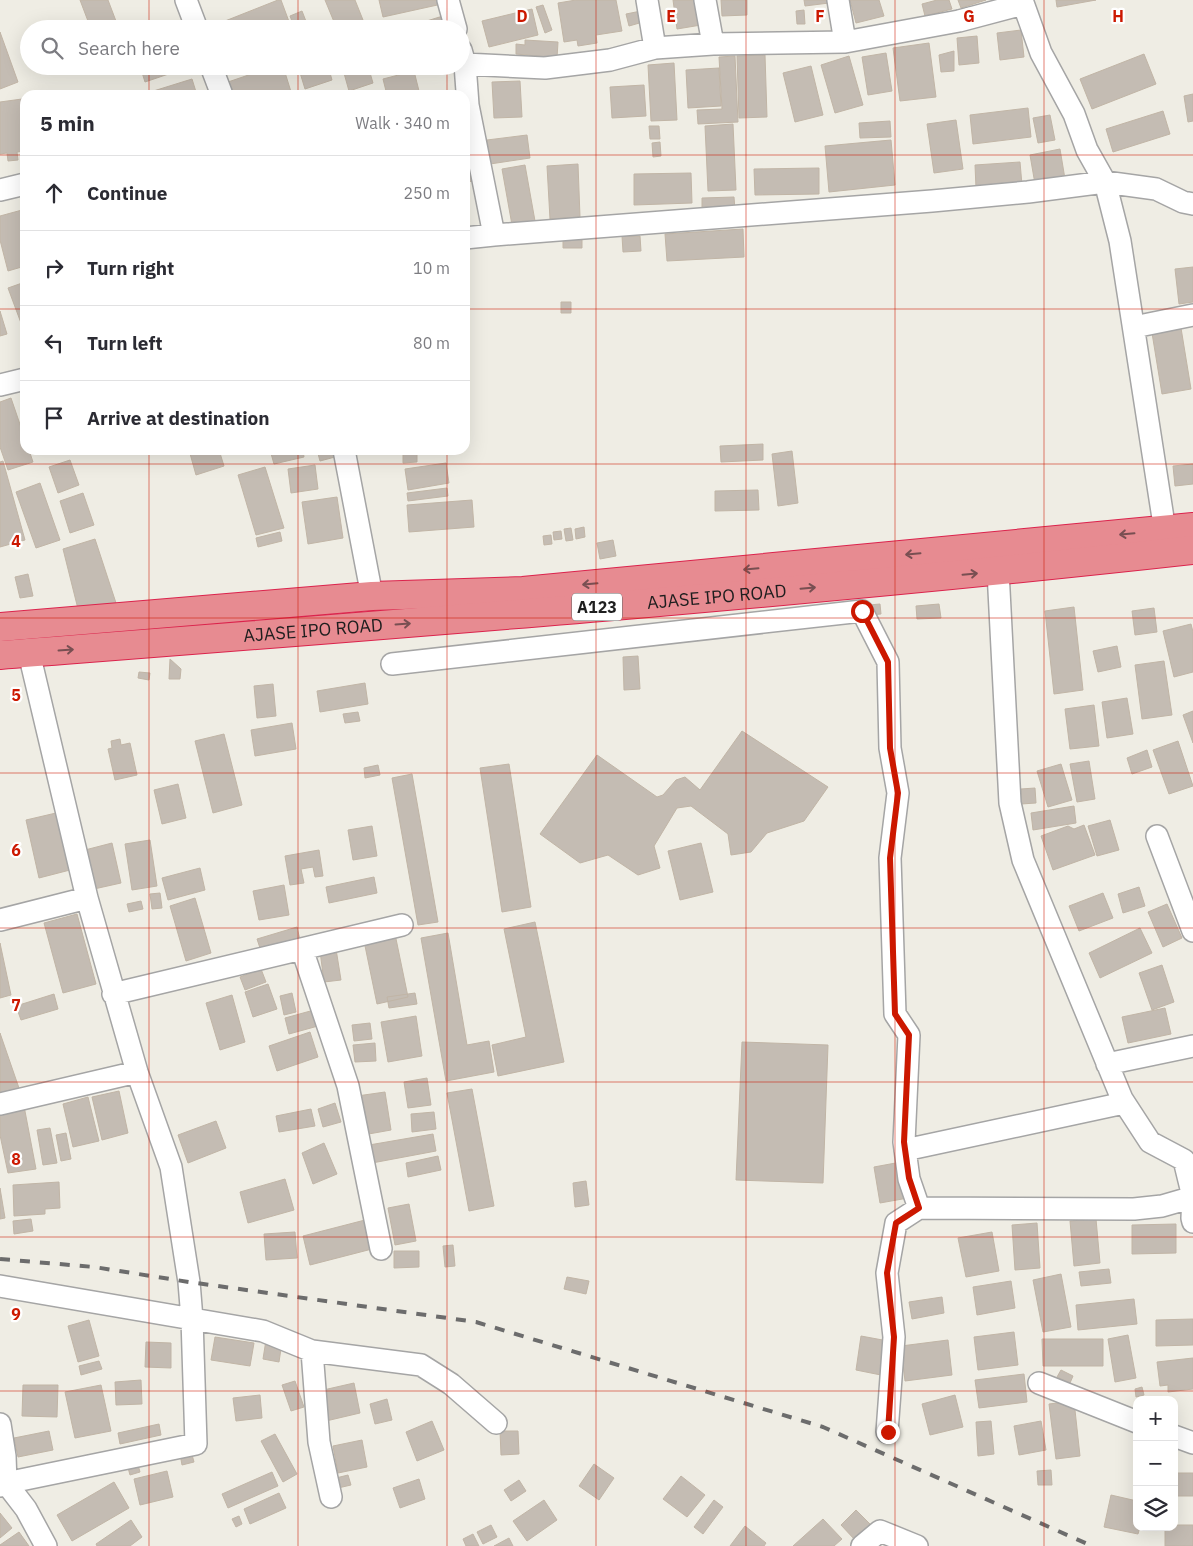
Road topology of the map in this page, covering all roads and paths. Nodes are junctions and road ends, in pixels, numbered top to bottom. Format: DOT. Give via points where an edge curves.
graph roads {
  1 [pos="186,0"];
  2 [pos="448,0"];
  3 [pos="647,0"];
  4 [pos="705,0"];
  5 [pos="838,0"];
  6 [pos="1022,2"];
  7 [pos="194,20"];
  8 [pos="454,20"];
  9 [pos="845,42"];
  10 [pos="713,44"];
  11 [pos="655,48"];
  12 [pos="470,58"];
  13 [pos="214,75"];
  14 [pos="464,75"];
  15 [pos="220,90"];
  16 [pos="465,90"];
  17 [pos="470,124"];
  18 [pos="1105,182"];
  19 [pos="20,185"];
  20 [pos="0,190"];
  21 [pos="1193,204"];
  22 [pos="494,235"];
  23 [pos="470,237"];
  24 [pos="1193,315"];
  25 [pos="1134,327"];
  26 [pos="20,380"];
  27 [pos="0,385"];
  28 [pos="345,455"];
  29 [pos="1193,527"];
  30 [pos="1165,531"];
  31 [pos="1193,550"];
  32 [pos="998,571"];
  33 [pos="372,596"];
  34 [pos="0,627"];
  35 [pos="28,653"];
  36 [pos="0,656"];
  37 [pos="392,664"];
  38 [pos="1157,836"];
  39 [pos="87,898"];
  40 [pos="0,920"];
  41 [pos="402,924"];
  42 [pos="1193,931"];
  43 [pos="302,949"];
  44 [pos="113,994"];
  45 [pos="1193,1046"];
  46 [pos="1107,1064"];
  47 [pos="138,1072"];
  48 [pos="1124,1103"];
  49 [pos="0,1104"];
  50 [pos="905,1150"];
  51 [pos="1193,1197"];
  52 [pos="919,1208"];
  53 [pos="1193,1222"];
  54 [pos="381,1249"];
  55 [pos="0,1286"];
  56 [pos="192,1319"];
  57 [pos="312,1351"];
  58 [pos="1039,1383"];
  59 [pos="1133,1420"];
  60 [pos="496,1423"];
  61 [pos="0,1424"];
  62 [pos="888,1432"];
  63 [pos="1178,1437"];
  64 [pos="1193,1442"];
  65 [pos="3,1485"];
  66 [pos="331,1497"];
  67 [pos="46,1546"];
  68 [pos="862,1546"];
  69 [pos="917,1546"];
  1 -- 7 [label="street"];
  2 -- 8 [label="street"];
  3 -- 11 [label="street"];
  4 -- 10 [label="street"];
  5 -- 9 [label="street"];
  6 -- 9 [label="street" via="959,21"];
  6 -- 18 [label="street" via="1041,52"];
  9 -- 10 [label="street"];
  10 -- 11 [label="street"];
  11 -- 12 [label="street" via="610,60 545,68"];
  13 -- 15 [label="street"];
  14 -- 16 [label="street"];
  17 -- 22 [label="street"];
  18 -- 21 [label="street" via="1156,189"];
  18 -- 22 [label="street" via="932,202"];
  18 -- 25 [label="street" via="1120,241"];
  19 -- 20 [label="street"];
  22 -- 23 [label="street"];
  24 -- 25 [label="street"];
  25 -- 30 [label="street"];
  26 -- 27 [label="street"];
  28 -- 33 [label="street"];
  29 -- 30 [label="highway, AJASE IPO ROAD / A123"];
  30 -- 33 [label="highway, AJASE IPO ROAD / A123, one-way" via="524,591"];
  31 -- 32 [label="highway, AJASE IPO ROAD / A123"];
  35 -- 32 [label="highway, AJASE IPO ROAD / A123, one-way" via="474,618"];
  32 -- 46 [label="street" via="1010,803 1014,822 1023,860"];
  33 -- 34 [label="highway, AJASE IPO ROAD / A123"];
  35 -- 36 [label="highway, AJASE IPO ROAD / A123"];
  35 -- 39 [label="street"];
  37 -- 50 [label="street" via="862,611 888,662 890,748 898,793 890,858 895,1014 909,1035"];
  38 -- 42 [label="street"];
  39 -- 40 [label="street"];
  39 -- 44 [label="street"];
  41 -- 43 [label="street"];
  43 -- 44 [label="street"];
  43 -- 54 [label="street" via="348,1086"];
  44 -- 47 [label="street"];
  45 -- 46 [label="street"];
  46 -- 48 [label="street"];
  47 -- 49 [label="street"];
  47 -- 56 [label="street" via="171,1167"];
  48 -- 50 [label="street"];
  48 -- 51 [label="street" via="1150,1142 1184,1160"];
  50 -- 52 [label="street" via="909,1178"];
  51 -- 52 [label="street" via="1162,1206 1134,1209"];
  51 -- 53 [label="street"];
  52 -- 62 [label="street" via="896,1223 887,1273 894,1337"];
  55 -- 56 [label="street"];
  56 -- 57 [label="street" via="263,1331"];
  56 -- 65 [label="street" via="196,1444"];
  57 -- 60 [label="street" via="421,1365 451,1384"];
  57 -- 66 [label="street" via="319,1442"];
  58 -- 59 [label="street"];
  61 -- 65 [label="street" via="5,1456"];
  63 -- 64 [label="street"];
  65 -- 67 [label="street" via="26,1509"];
  68 -- 69 [label="street" via="880,1531"];
}
